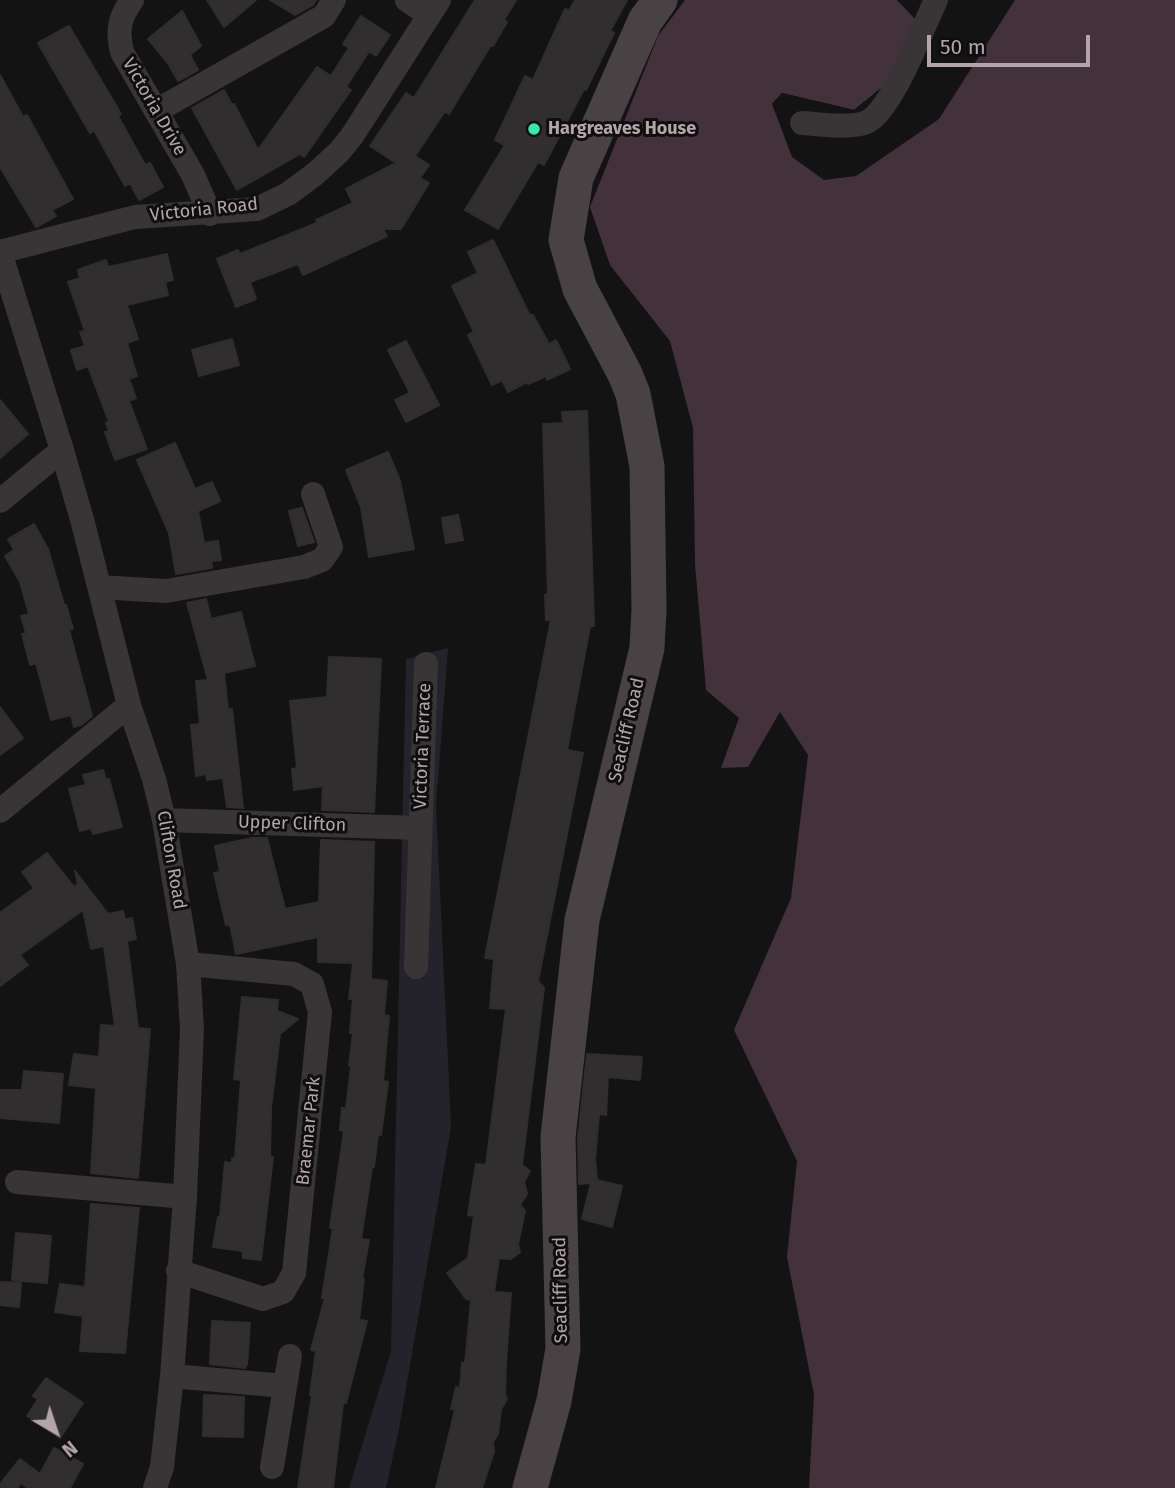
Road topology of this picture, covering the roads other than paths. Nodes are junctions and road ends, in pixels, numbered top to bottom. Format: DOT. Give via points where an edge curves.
graph roads {
  1 [pos="132,0"];
  2 [pos="334,0"];
  3 [pos="407,0"];
  4 [pos="660,0"];
  5 [pos="936,0"];
  6 [pos="434,7"];
  7 [pos="156,111"];
  8 [pos="802,123"];
  9 [pos="210,214"];
  10 [pos="0,252"];
  11 [pos="62,450"];
  12 [pos="313,494"];
  13 [pos="0,500"];
  14 [pos="99,587"];
  15 [pos="426,664"];
  16 [pos="129,705"];
  17 [pos="0,811"];
  18 [pos="164,820"];
  19 [pos="420,828"];
  20 [pos="188,964"];
  21 [pos="415,967"];
  22 [pos="17,1182"];
  23 [pos="185,1197"];
  24 [pos="178,1271"];
  25 [pos="290,1356"];
  26 [pos="172,1376"];
  27 [pos="285,1386"];
  28 [pos="272,1467"];
  29 [pos="155,1488"];
  30 [pos="530,1488"];
  1 -- 7 [label="street, Victoria Drive" via="121,18 118,35 122,52"];
  2 -- 7 [label="street" via="324,16"];
  3 -- 6 [label="street"];
  4 -- 30 [label="street, Seacliff Road" via="645,22 576,178 566,240 580,289 633,394 647,466 649,610 647,648 580,932 558,1137 563,1349"];
  5 -- 8 [label="street" via="889,99 869,121"];
  6 -- 9 [label="street, Victoria Road" via="352,136 323,167 288,194 257,209"];
  7 -- 9 [label="street, Victoria Drive"];
  9 -- 10 [label="street, Victoria Road" via="135,217"];
  10 -- 11 [label="street, Clifton Road"];
  11 -- 13 [label="street"];
  11 -- 14 [label="street, Clifton Road"];
  12 -- 14 [label="street" via="331,547 322,560 166,591"];
  14 -- 16 [label="street, Clifton Road"];
  15 -- 19 [label="street, Victoria Terrace"];
  16 -- 17 [label="street"];
  16 -- 18 [label="street, Clifton Road"];
  18 -- 19 [label="street, Upper Clifton"];
  18 -- 20 [label="street, Clifton Road"];
  19 -- 21 [label="street, Victoria Terrace"];
  20 -- 23 [label="street, Clifton Road" via="192,1029"];
  20 -- 24 [label="street, Braemar Park" via="294,974 312,984 320,1012 294,1273 284,1292 263,1299"];
  22 -- 23 [label="street"];
  23 -- 24 [label="street, Clifton Road"];
  24 -- 26 [label="street, Clifton Road"];
  25 -- 27 [label="street"];
  26 -- 27 [label="street"];
  26 -- 29 [label="street, Clifton Road" via="162,1466"];
  27 -- 28 [label="street"];
}
